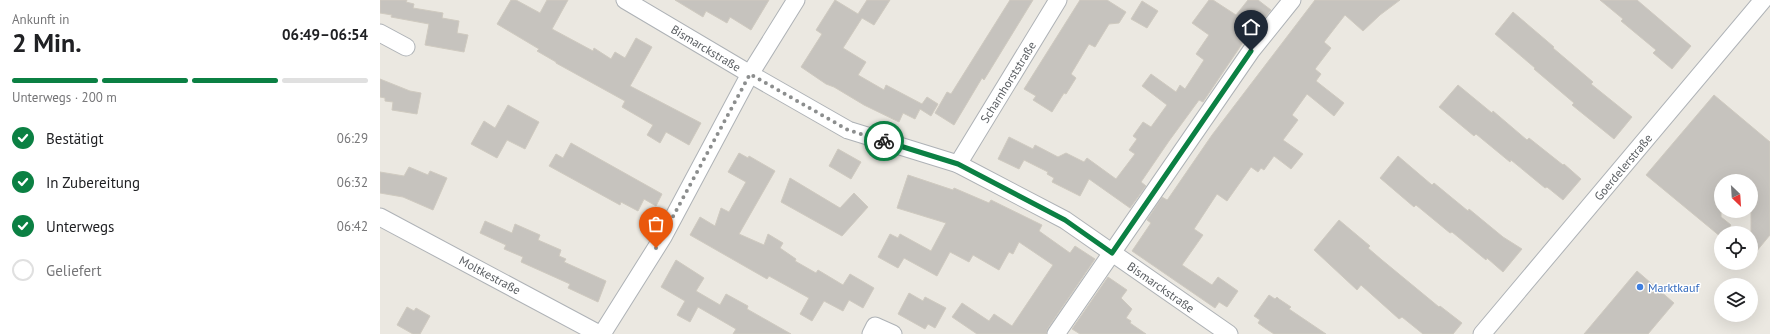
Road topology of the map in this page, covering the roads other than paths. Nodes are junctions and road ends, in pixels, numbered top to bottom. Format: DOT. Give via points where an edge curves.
graph roads {
  1 [pos="625,0"];
  2 [pos="796,0"];
  3 [pos="1058,0"];
  4 [pos="1292,0"];
  5 [pos="1764,0"];
  6 [pos="380,33"];
  7 [pos="406,47"];
  8 [pos="750,74"];
  9 [pos="958,164"];
  10 [pos="380,217"];
  11 [pos="1112,253"];
  12 [pos="1226,333"];
  13 [pos="601,334"];
  14 [pos="871,334"];
  15 [pos="892,334"];
  16 [pos="1056,334"];
  17 [pos="1482,334"];
  1 -- 8 [label="street, Bismarckstraße"];
  2 -- 8 [label="street"];
  3 -- 9 [label="street, Scharnhorststraße"];
  4 -- 11 [label="street" via="1251,51"];
  5 -- 17 [label="street, Goerdelerstraße"];
  6 -- 7 [label="street"];
  8 -- 9 [label="street, Bismarckstraße" via="848,130"];
  8 -- 13 [label="street" via="663,237"];
  9 -- 11 [label="street, Bismarckstraße" via="1065,220"];
  10 -- 13 [label="street, Moltkestraße"];
  11 -- 12 [label="street, Bismarckstraße"];
  11 -- 16 [label="street"];
  14 -- 15 [label="street" via="875,326"];
}
